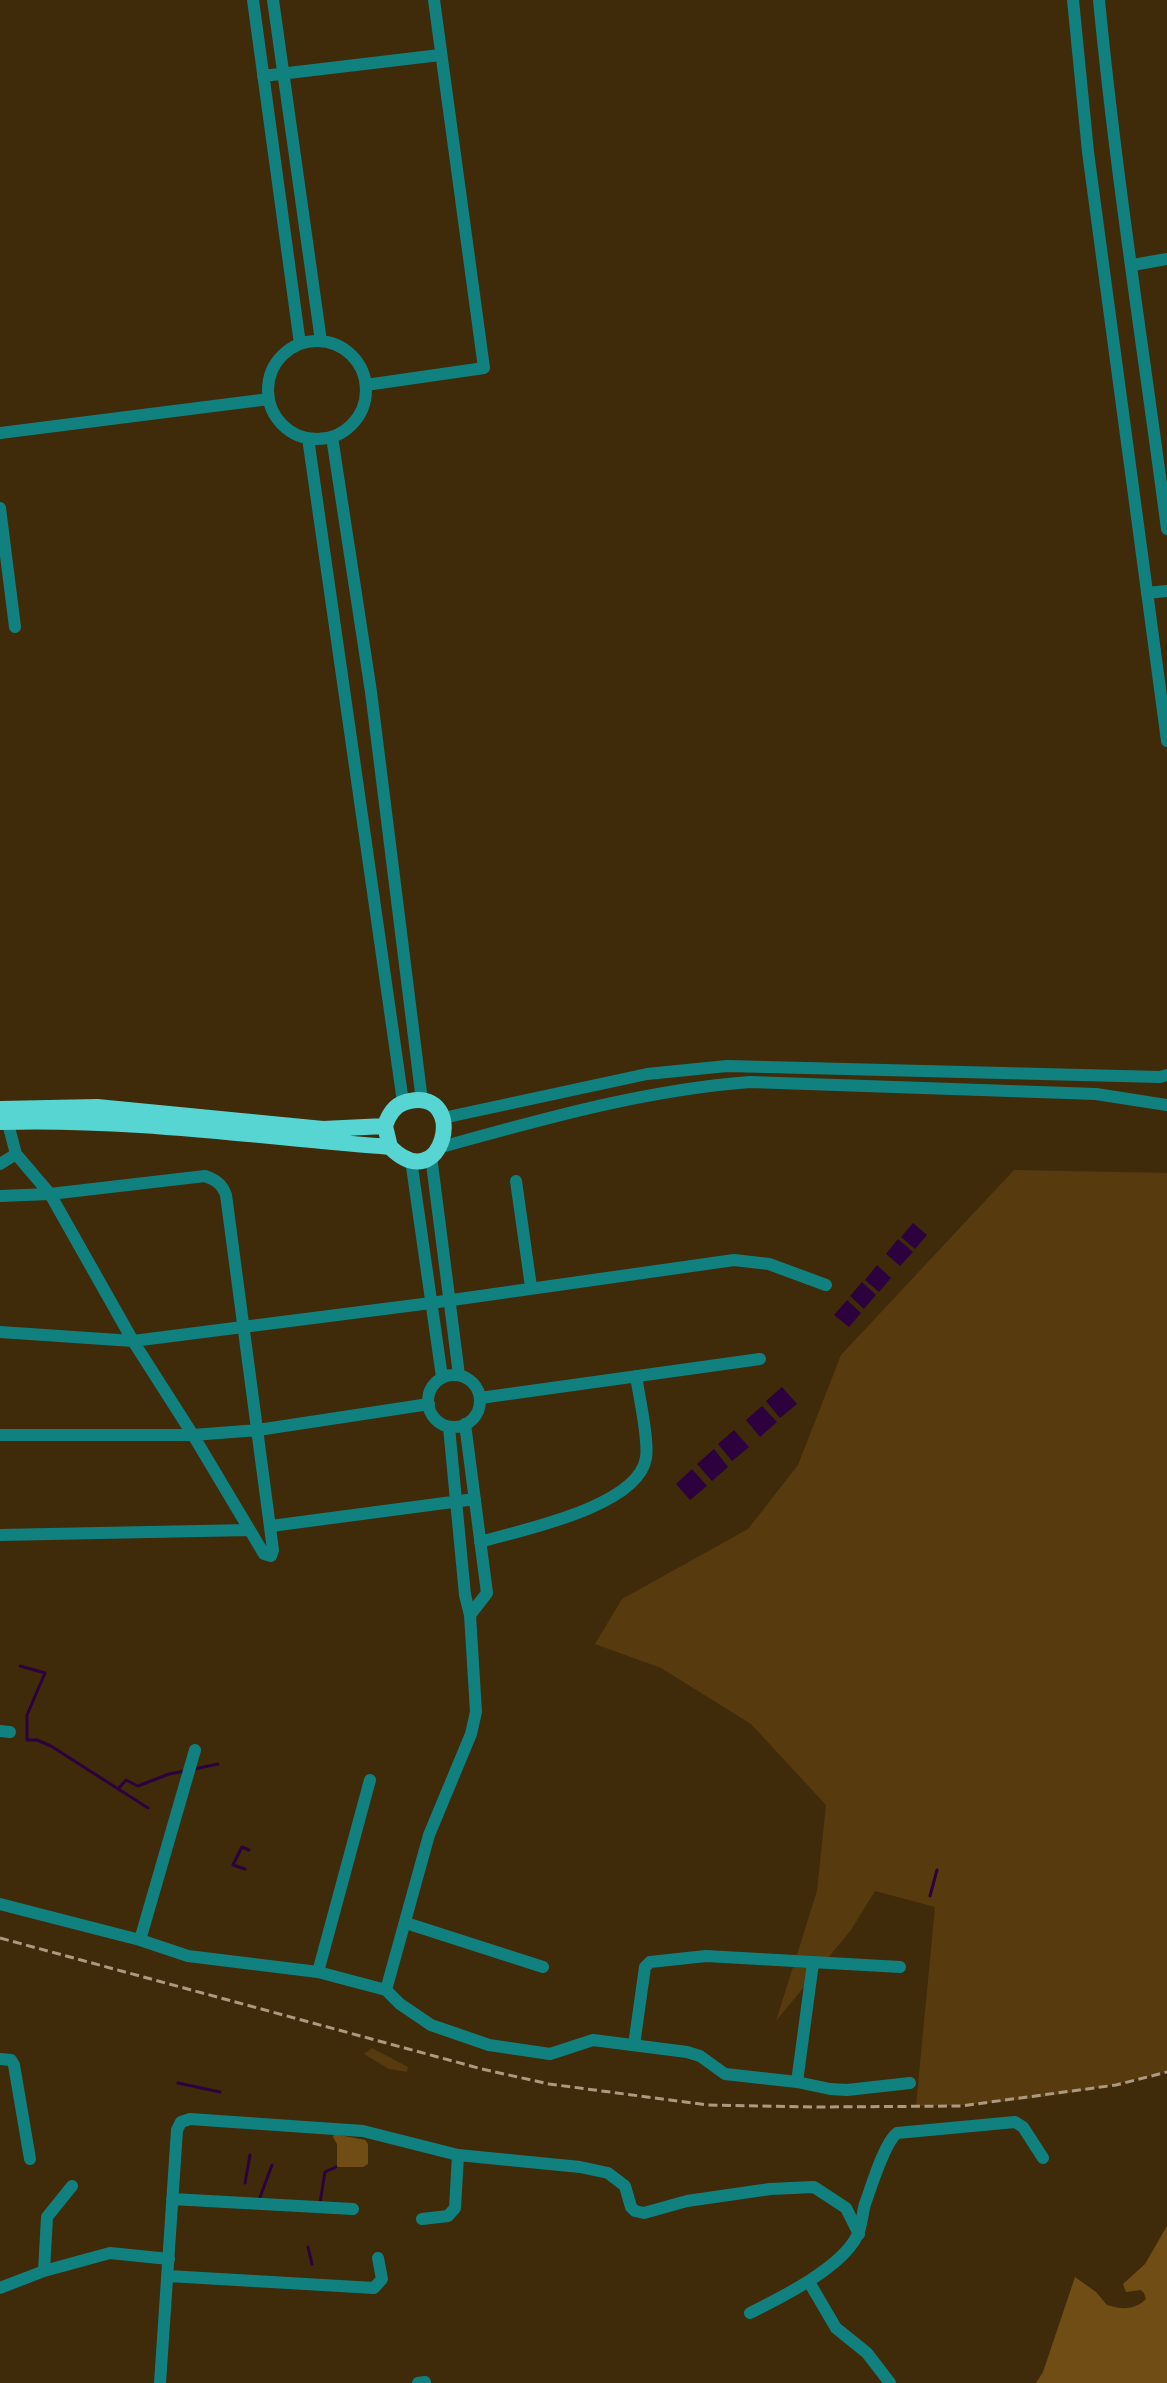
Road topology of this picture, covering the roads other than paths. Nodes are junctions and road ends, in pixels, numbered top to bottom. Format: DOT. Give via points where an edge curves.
graph roads {
  1 [pos="253,0"];
  2 [pos="273,0"];
  3 [pos="434,0"];
  4 [pos="1073,0"];
  5 [pos="1099,0"];
  6 [pos="440,55"];
  7 [pos="282,74"];
  8 [pos="263,76"];
  9 [pos="1167,259"];
  10 [pos="1132,265"];
  11 [pos="321,341"];
  12 [pos="300,344"];
  13 [pos="366,385"];
  14 [pos="269,399"];
  15 [pos="0,433"];
  16 [pos="332,437"];
  17 [pos="308,438"];
  18 [pos="0,508"];
  19 [pos="1167,529"];
  20 [pos="1167,591"];
  21 [pos="1148,593"];
  22 [pos="15,627"];
  23 [pos="1167,741"];
  24 [pos="1167,1075"];
  25 [pos="422,1101"];
  26 [pos="403,1102"];
  27 [pos="1167,1105"];
  28 [pos="3,1116"];
  29 [pos="443,1118"];
  30 [pos="385,1126"];
  31 [pos="390,1147"];
  32 [pos="436,1152"];
  33 [pos="16,1154"];
  34 [pos="411,1160"];
  35 [pos="0,1164"];
  36 [pos="516,1181"];
  37 [pos="50,1194"];
  38 [pos="0,1196"];
  39 [pos="826,1285"];
  40 [pos="531,1287"];
  41 [pos="450,1300"];
  42 [pos="432,1303"];
  43 [pos="243,1326"];
  44 [pos="0,1332"];
  45 [pos="133,1341"];
  46 [pos="760,1359"];
  47 [pos="459,1375"];
  48 [pos="636,1376"];
  49 [pos="442,1377"];
  50 [pos="480,1398"];
  51 [pos="429,1404"];
  52 [pos="465,1424"];
  53 [pos="449,1427"];
  54 [pos="258,1430"];
  55 [pos="0,1435"];
  56 [pos="193,1435"];
  57 [pos="475,1499"];
  58 [pos="458,1502"];
  59 [pos="271,1526"];
  60 [pos="249,1530"];
  61 [pos="0,1535"];
  62 [pos="480,1542"];
  63 [pos="470,1615"];
  64 [pos="195,1750"];
  65 [pos="370,1780"];
  66 [pos="0,1904"];
  67 [pos="406,1923"];
  68 [pos="140,1940"];
  69 [pos="813,1963"];
  70 [pos="543,1967"];
  71 [pos="900,1967"];
  72 [pos="318,1972"];
  73 [pos="387,1990"];
  74 [pos="634,2045"];
  75 [pos="0,2059"];
  76 [pos="797,2082"];
  77 [pos="910,2083"];
  78 [pos="458,2155"];
  79 [pos="1043,2158"];
  80 [pos="30,2159"];
  81 [pos="72,2186"];
  82 [pos="172,2199"];
  83 [pos="353,2209"];
  84 [pos="422,2218"];
  85 [pos="858,2234"];
  86 [pos="378,2258"];
  87 [pos="169,2259"];
  88 [pos="44,2271"];
  89 [pos="168,2276"];
  90 [pos="809,2282"];
  91 [pos="0,2288"];
  92 [pos="750,2313"];
  93 [pos="160,2383"];
  94 [pos="890,2383"];
  1 -- 8 [label="street"];
  2 -- 7 [label="street"];
  3 -- 6 [label="street"];
  4 -- 21 [label="street" via="1088,152"];
  5 -- 10 [label="street" via="1114,147"];
  6 -- 7 [label="street"];
  6 -- 13 [label="street" via="484,368"];
  7 -- 8 [label="street"];
  7 -- 11 [label="street"];
  8 -- 12 [label="street"];
  9 -- 10 [label="street"];
  10 -- 19 [label="street"];
  11 -- 12 [label="street"];
  11 -- 13 [label="street" via="346,351 356,360"];
  12 -- 14 [label="street" via="278,360 271,372"];
  13 -- 16 [label="street" via="365,399 354,422"];
  14 -- 15 [label="street"];
  14 -- 17 [label="street" via="282,425"];
  16 -- 17 [label="street"];
  16 -- 25 [label="street" via="370,692"];
  17 -- 26 [label="street"];
  18 -- 22 [label="street"];
  20 -- 21 [label="street"];
  21 -- 23 [label="street"];
  24 -- 29 [label="street" via="727,1066 647,1074"];
  25 -- 26 [label="highway"];
  25 -- 29 [label="highway"];
  26 -- 30 [label="highway"];
  27 -- 32 [label="street" via="1074,1093 750,1082 641,1095"];
  28 -- 30 [label="highway" via="97,1107 323,1129"];
  28 -- 31 [label="highway"];
  28 -- 33 [label="street"];
  29 -- 32 [label="highway" via="446,1128"];
  30 -- 31 [label="highway"];
  31 -- 34 [label="highway"];
  32 -- 34 [label="highway"];
  32 -- 41 [label="street"];
  33 -- 35 [label="street"];
  33 -- 37 [label="street"];
  34 -- 42 [label="street"];
  36 -- 40 [label="street"];
  37 -- 38 [label="street"];
  37 -- 43 [label="street" via="205,1176 216,1180 226,1195"];
  37 -- 45 [label="street"];
  39 -- 40 [label="street" via="769,1264 734,1260"];
  40 -- 41 [label="street"];
  41 -- 42 [label="street"];
  41 -- 47 [label="street"];
  42 -- 43 [label="street"];
  42 -- 49 [label="street"];
  43 -- 45 [label="street"];
  43 -- 54 [label="street"];
  44 -- 45 [label="street"];
  45 -- 56 [label="street"];
  46 -- 48 [label="street"];
  47 -- 49 [label="street"];
  47 -- 50 [label="street" via="473,1383"];
  48 -- 50 [label="street"];
  48 -- 62 [label="street" via="646,1457 640,1474 606,1501 586,1511"];
  49 -- 51 [label="street" via="432,1388"];
  50 -- 52 [label="street" via="477,1413"];
  51 -- 53 [label="street" via="435,1419"];
  51 -- 54 [label="street"];
  52 -- 53 [label="street"];
  52 -- 57 [label="street"];
  53 -- 58 [label="street"];
  54 -- 56 [label="street"];
  54 -- 59 [label="street"];
  55 -- 56 [label="street"];
  56 -- 60 [label="street"];
  57 -- 58 [label="street"];
  57 -- 62 [label="street"];
  58 -- 59 [label="street"];
  58 -- 63 [label="street"];
  59 -- 60 [label="street" via="271,1556 264,1554"];
  60 -- 61 [label="street"];
  62 -- 63 [label="street" via="486,1593"];
  63 -- 67 [label="street" via="476,1712 471,1734 429,1835"];
  64 -- 68 [label="street"];
  65 -- 72 [label="street"];
  66 -- 68 [label="street"];
  67 -- 70 [label="street"];
  67 -- 73 [label="street"];
  68 -- 72 [label="street" via="188,1956"];
  69 -- 71 [label="street"];
  69 -- 74 [label="street" via="706,1956 650,1962 645,1967"];
  69 -- 76 [label="street"];
  72 -- 73 [label="street"];
  73 -- 74 [label="street" via="431,2025 489,2045 550,2054 593,2040"];
  74 -- 76 [label="street" via="700,2056 725,2074"];
  75 -- 80 [label="street" via="8,2059 14,2065"];
  76 -- 77 [label="street" via="847,2090"];
  78 -- 82 [label="street" via="363,2131 190,2119 181,2122 177,2130"];
  78 -- 84 [label="street" via="455,2208 447,2216"];
  78 -- 85 [label="street" via="608,2173 620,2180 631,2207 639,2212 770,2189 814,2187 846,2208"];
  79 -- 85 [label="street" via="1021,2124 1014,2122 897,2133 885,2153"];
  81 -- 88 [label="street" via="47,2217"];
  82 -- 83 [label="street"];
  82 -- 87 [label="street"];
  85 -- 90 [label="street"];
  86 -- 89 [label="street" via="382,2278 374,2288"];
  87 -- 88 [label="street" via="110,2253"];
  87 -- 89 [label="street"];
  88 -- 91 [label="street"];
  89 -- 93 [label="street"];
  90 -- 92 [label="street"];
  90 -- 94 [label="street" via="836,2328 867,2352"];
}
